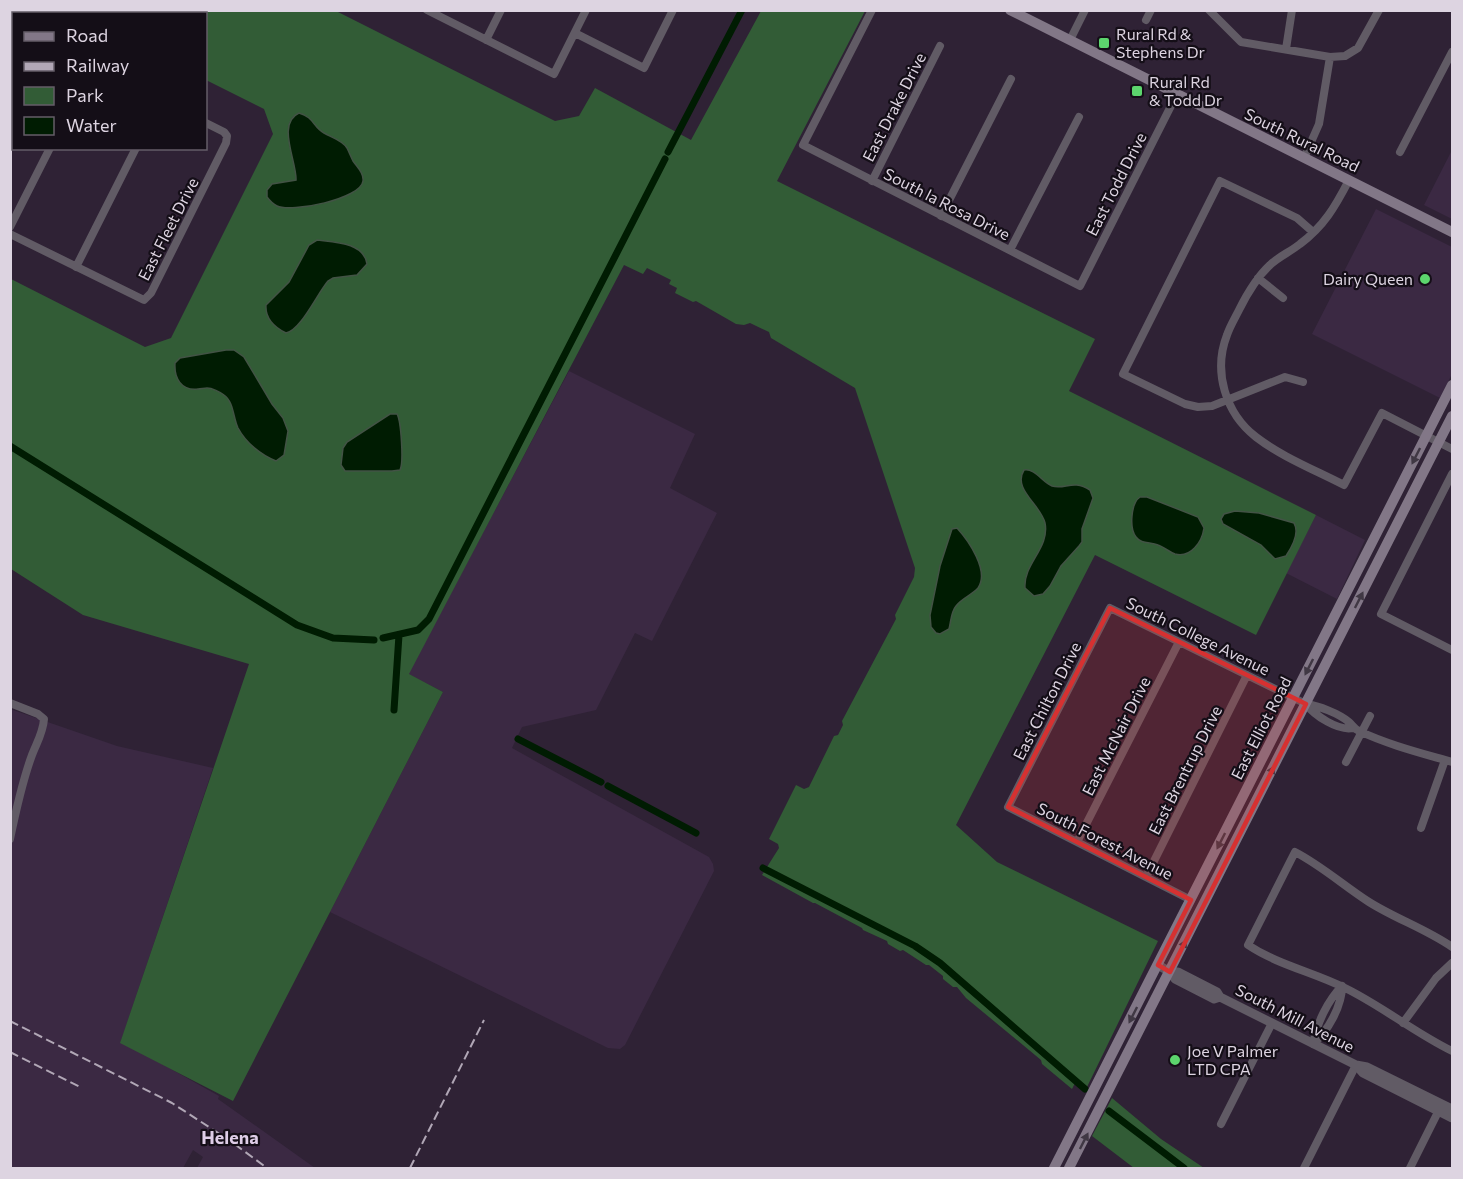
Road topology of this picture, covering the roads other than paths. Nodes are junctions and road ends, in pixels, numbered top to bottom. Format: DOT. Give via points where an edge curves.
graph roads {
  1 [pos="427,10"];
  2 [pos="501,10"];
  3 [pos="586,10"];
  4 [pos="672,10"];
  5 [pos="872,10"];
  6 [pos="1010,10"];
  7 [pos="1085,10"];
  8 [pos="1151,10"];
  9 [pos="1209,10"];
  10 [pos="1292,10"];
  11 [pos="1378,10"];
  12 [pos="1146,20"];
  13 [pos="575,33"];
  14 [pos="486,40"];
  15 [pos="1070,40"];
  16 [pos="940,46"];
  17 [pos="1286,49"];
  18 [pos="1452,52"];
  19 [pos="1330,57"];
  20 [pos="1450,62"];
  21 [pos="1011,79"];
  22 [pos="1177,94"];
  23 [pos="1079,117"];
  24 [pos="207,124"];
  25 [pos="49,150"];
  26 [pos="135,150"];
  27 [pos="1400,152"];
  28 [pos="1304,158"];
  29 [pos="1349,180"];
  30 [pos="872,181"];
  31 [pos="941,216"];
  32 [pos="10,227"];
  33 [pos="1313,232"];
  34 [pos="1452,232"];
  35 [pos="10,234"];
  36 [pos="1010,250"];
  37 [pos="76,267"];
  38 [pos="1257,278"];
  39 [pos="1080,286"];
  40 [pos="1283,298"];
  41 [pos="1303,382"];
  42 [pos="1452,385"];
  43 [pos="1228,400"];
  44 [pos="1452,416"];
  45 [pos="1426,436"];
  46 [pos="1439,442"];
  47 [pos="1452,449"];
  48 [pos="1452,474"];
  49 [pos="1110,608"];
  50 [pos="1328,631"];
  51 [pos="1340,637"];
  52 [pos="1179,642"];
  53 [pos="1452,650"];
  54 [pos="1247,675"];
  55 [pos="1294,698"];
  56 [pos="10,703"];
  57 [pos="1306,704"];
  58 [pos="1370,716"];
  59 [pos="1362,732"];
  60 [pos="1449,761"];
  61 [pos="1346,762"];
  62 [pos="1008,807"];
  63 [pos="1421,828"];
  64 [pos="10,839"];
  65 [pos="1077,842"];
  66 [pos="1146,877"];
  67 [pos="1191,900"];
  68 [pos="1452,947"];
  69 [pos="1452,963"];
  70 [pos="1158,965"];
  71 [pos="1170,972"];
  72 [pos="1342,986"];
  73 [pos="1272,1023"];
  74 [pos="1403,1023"];
  75 [pos="1313,1044"];
  76 [pos="1452,1051"];
  77 [pos="1356,1065"];
  78 [pos="1440,1108"];
  79 [pos="1452,1109"];
  80 [pos="1452,1118"];
  81 [pos="1221,1124"];
  82 [pos="1054,1168"];
  83 [pos="1069,1168"];
  84 [pos="1304,1168"];
  85 [pos="1410,1168"];
  1 -- 14 [label="street"];
  2 -- 14 [label="street"];
  3 -- 13 [label="street"];
  4 -- 13 [label="street" via="644,68"];
  5 -- 30 [label="street, South la Rosa Drive" via="802,146"];
  6 -- 15 [label="main road, South Rural Road"];
  7 -- 15 [label="street"];
  8 -- 12 [label="street"];
  9 -- 17 [label="street" via="1241,42"];
  10 -- 17 [label="street"];
  11 -- 19 [label="street" via="1358,48 1345,56"];
  13 -- 14 [label="street" via="554,74"];
  15 -- 22 [label="main road, South Rural Road"];
  16 -- 30 [label="street, East Drake Drive"];
  17 -- 19 [label="street"];
  18 -- 20 [label="street"];
  19 -- 28 [label="street" via="1319,124"];
  20 -- 27 [label="street"];
  21 -- 31 [label="street"];
  22 -- 28 [label="main road, South Rural Road"];
  22 -- 39 [label="street, East Todd Drive"];
  23 -- 36 [label="street"];
  24 -- 37 [label="street, East Fleet Drive" via="224,132 226,143 151,293 144,300"];
  25 -- 32 [label="street"];
  26 -- 37 [label="street"];
  28 -- 29 [label="main road, South Rural Road"];
  29 -- 33 [label="street" via="1329,217"];
  29 -- 34 [label="main road, South Rural Road"];
  30 -- 31 [label="street, South la Rosa Drive"];
  31 -- 36 [label="street, South la Rosa Drive"];
  33 -- 38 [label="street"];
  33 -- 43 [label="street" via="1297,218 1220,181 1123,374 1185,404 1212,406"];
  35 -- 37 [label="street"];
  36 -- 39 [label="street, South la Rosa Drive"];
  38 -- 40 [label="street"];
  38 -- 43 [label="street" via="1227,334 1222,352 1221,375"];
  41 -- 43 [label="street" via="1285,377"];
  42 -- 45 [label="main road, East Elliot Road"];
  43 -- 45 [label="street" via="1254,436 1344,485 1382,413"];
  44 -- 46 [label="main road, East Elliot Road"];
  45 -- 46 [label="street"];
  45 -- 50 [label="main road, East Elliot Road, one-way"];
  46 -- 47 [label="street"];
  51 -- 46 [label="main road, East Elliot Road, one-way"];
  48 -- 53 [label="street" via="1381,614"];
  49 -- 52 [label="street, South College Avenue"];
  49 -- 62 [label="street, East Chilton Drive"];
  50 -- 51 [label="main road"];
  50 -- 55 [label="main road, East Elliot Road, one-way"];
  51 -- 57 [label="main road, East Elliot Road"];
  52 -- 54 [label="street, South College Avenue"];
  52 -- 65 [label="street, East McNair Drive"];
  54 -- 55 [label="street, South College Avenue"];
  54 -- 66 [label="street, East Brentrup Drive"];
  55 -- 57 [label="street, South College Avenue"];
  55 -- 67 [label="main road, East Elliot Road, one-way"];
  56 -- 64 [label="street" via="44,719"];
  57 -- 59 [label="street, South College Avenue" via="1313,713 1335,720 1346,730"];
  71 -- 57 [label="main road, East Elliot Road, one-way"];
  58 -- 59 [label="street"];
  59 -- 60 [label="street, South College Avenue"];
  59 -- 61 [label="street"];
  60 -- 63 [label="street"];
  62 -- 65 [label="street, South Forest Avenue"];
  65 -- 66 [label="street, South Forest Avenue"];
  66 -- 67 [label="street, South Forest Avenue"];
  67 -- 70 [label="main road, East Elliot Road"];
  68 -- 72 [label="street" via="1369,902 1295,852 1248,945 1268,958"];
  69 -- 74 [label="street"];
  70 -- 71 [label="street, South Mill Avenue"];
  70 -- 82 [label="main road, East Elliot Road, one-way"];
  71 -- 73 [label="street, South Mill Avenue" via="1175,979 1214,999 1220,998"];
  83 -- 71 [label="main road, East Elliot Road, one-way"];
  72 -- 74 [label="street"];
  72 -- 75 [label="street" via="1315,1032"];
  73 -- 75 [label="street, South Mill Avenue"];
  73 -- 81 [label="street"];
  74 -- 76 [label="street"];
  75 -- 77 [label="street, South Mill Avenue"];
  77 -- 78 [label="street, South Mill Avenue" via="1363,1073"];
  77 -- 84 [label="street"];
  78 -- 79 [label="street, South Mill Avenue"];
  78 -- 80 [label="street, South Mill Avenue"];
  78 -- 85 [label="street"];
}
